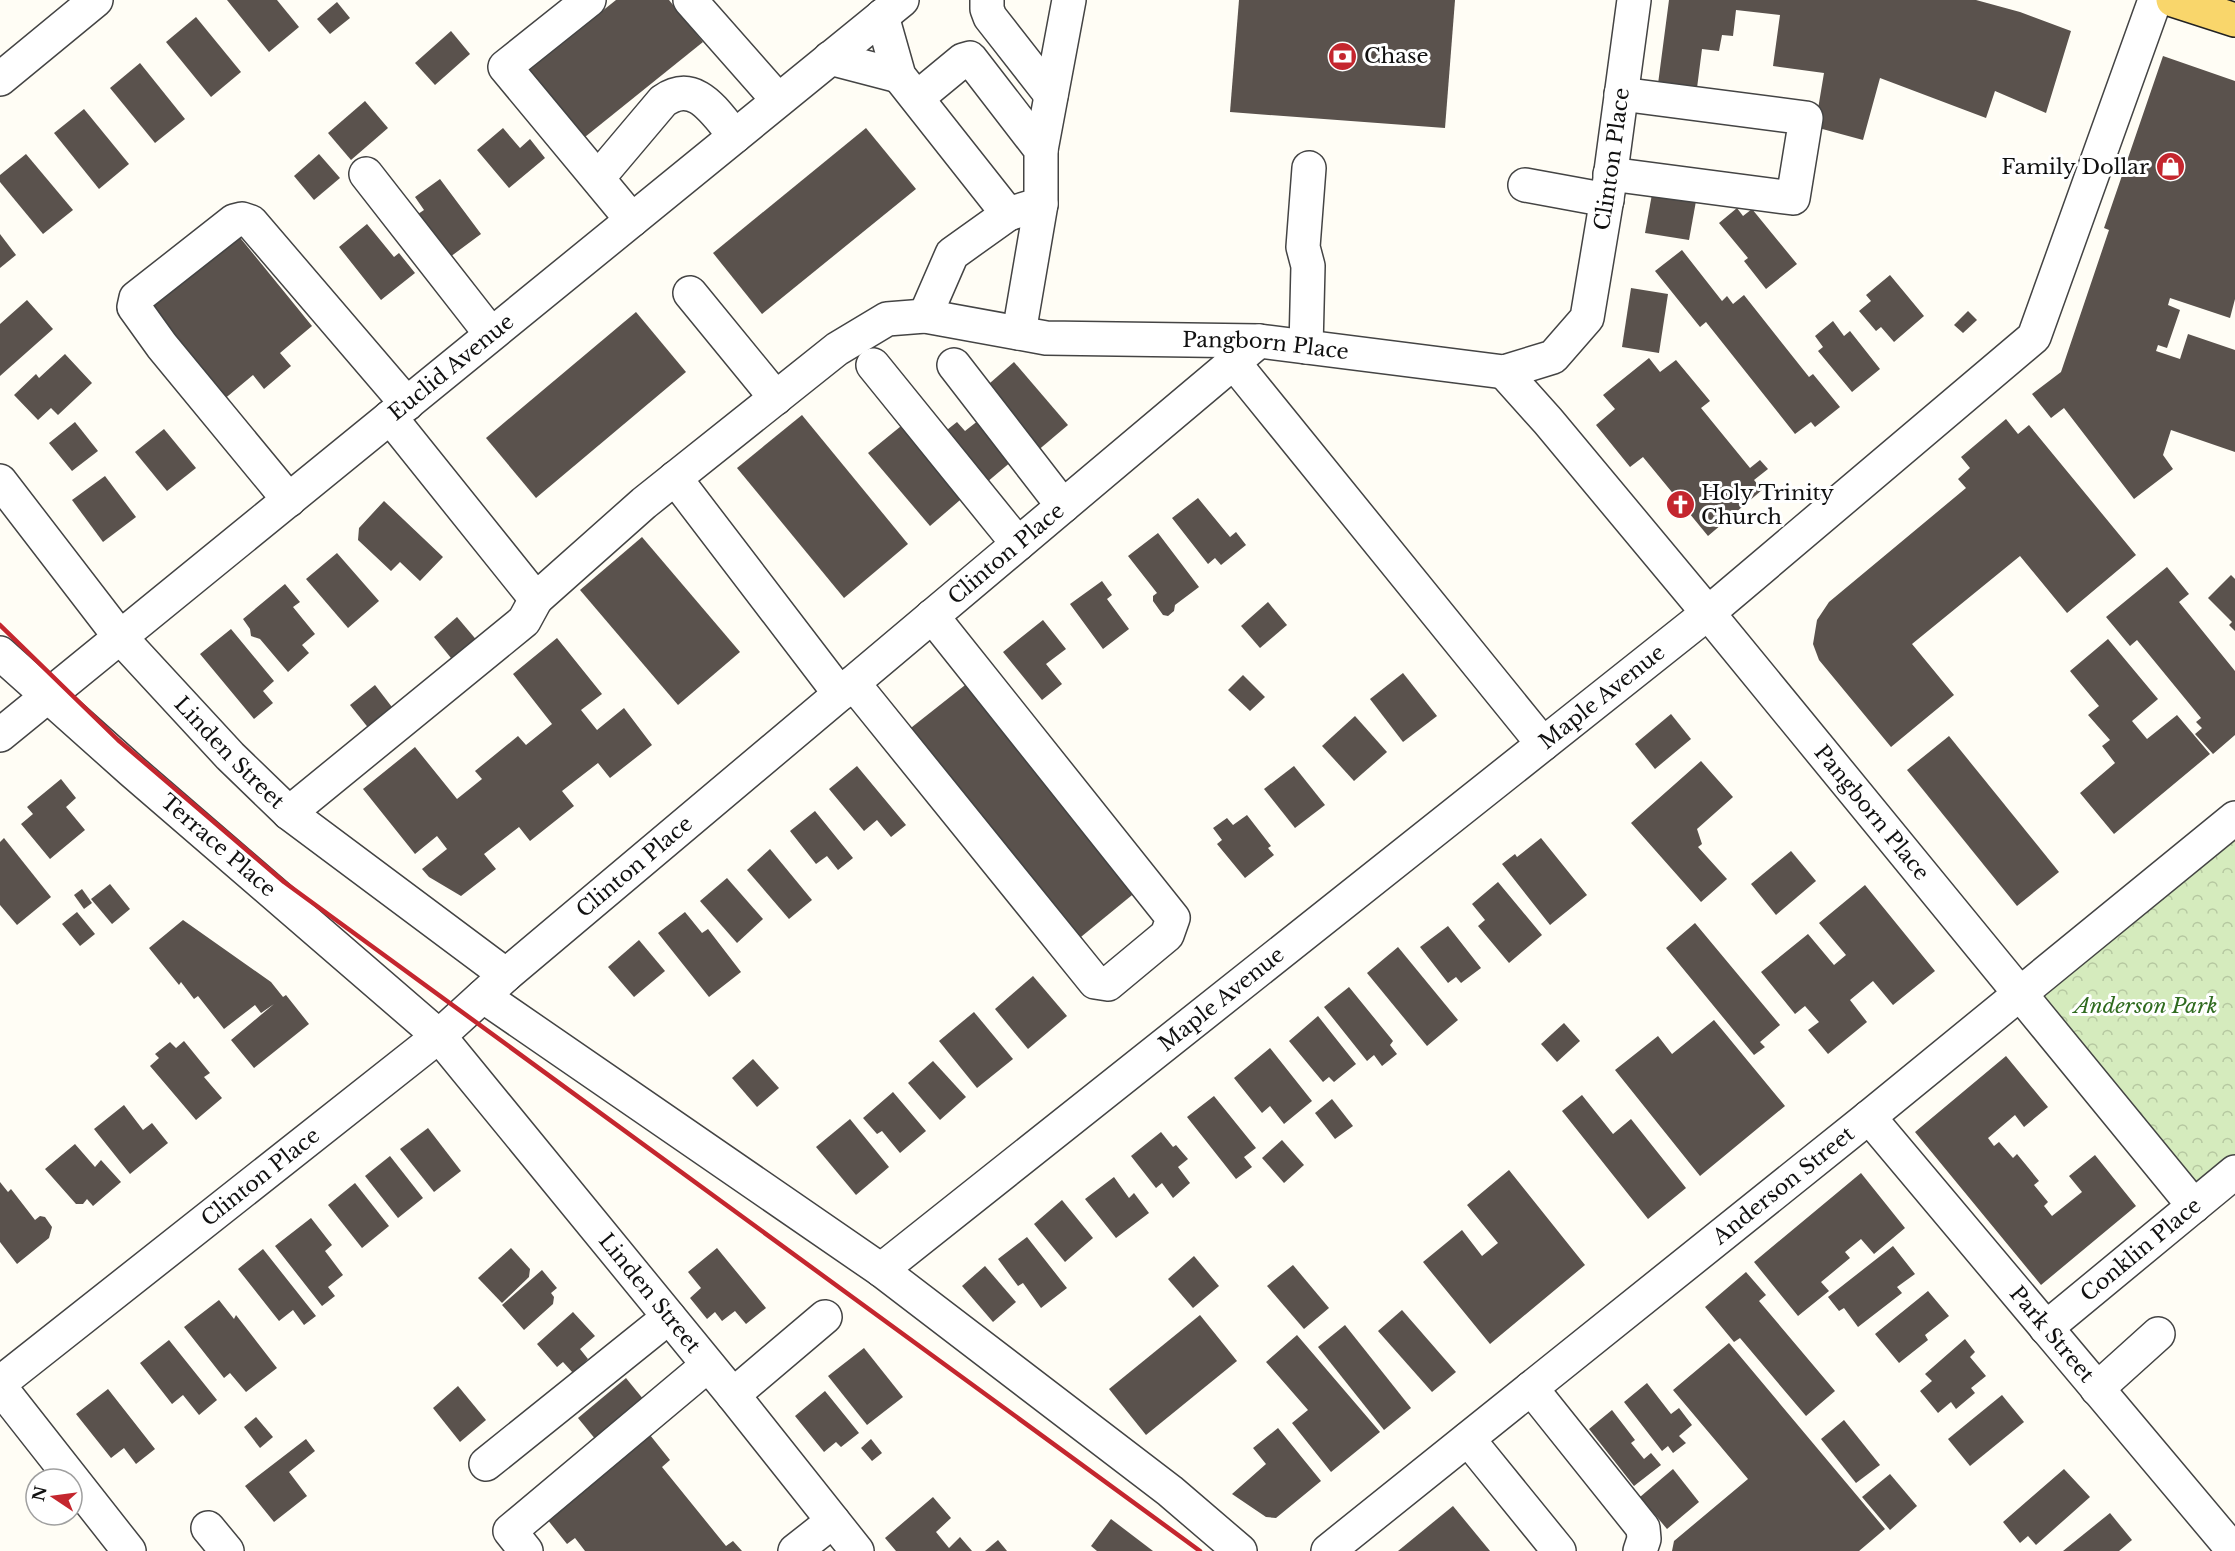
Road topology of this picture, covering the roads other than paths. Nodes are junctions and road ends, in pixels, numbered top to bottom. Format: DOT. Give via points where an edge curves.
graph roads {
  1 [pos="96,0"];
  2 [pos="589,0"];
  3 [pos="690,0"];
  4 [pos="987,0"];
  5 [pos="1069,0"];
  6 [pos="1634,0"];
  7 [pos="2155,0"];
  8 [pos="2173,0"];
  9 [pos="892,8"];
  10 [pos="2235,20"];
  11 [pos="830,58"];
  12 [pos="0,79"];
  13 [pos="908,87"];
  14 [pos="1621,94"];
  15 [pos="1051,95"];
  16 [pos="778,100"];
  17 [pos="735,136"];
  18 [pos="1041,150"];
  19 [pos="1309,168"];
  20 [pos="366,174"];
  21 [pos="598,178"];
  22 [pos="1525,185"];
  23 [pos="1608,187"];
  24 [pos="1041,204"];
  25 [pos="1008,214"];
  26 [pos="632,220"];
  27 [pos="690,293"];
  28 [pos="925,316"];
  29 [pos="1587,318"];
  30 [pos="1018,333"];
  31 [pos="491,334"];
  32 [pos="1259,341"];
  33 [pos="1306,347"];
  34 [pos="1234,363"];
  35 [pos="873,365"];
  36 [pos="954,365"];
  37 [pos="1504,372"];
  38 [pos="776,398"];
  39 [pos="398,410"];
  40 [pos="675,478"];
  41 [pos="0,481"];
  42 [pos="289,500"];
  43 [pos="1063,506"];
  44 [pos="1018,544"];
  45 [pos="536,600"];
  46 [pos="1708,613"];
  47 [pos="932,616"];
  48 [pos="120,637"];
  49 [pos="0,653"];
  50 [pos="847,688"];
  51 [pos="48,697"];
  52 [pos="0,735"];
  53 [pos="1544,744"];
  54 [pos="289,813"];
  55 [pos="2235,818"];
  56 [pos="494,986"];
  57 [pos="2020,994"];
  58 [pos="439,1036"];
  59 [pos="1869,1117"];
  60 [pos="2235,1172"];
  61 [pos="2194,1206"];
  62 [pos="882,1270"];
  63 [pos="669,1317"];
  64 [pos="825,1317"];
  65 [pos="2046,1328"];
  66 [pos="2158,1334"];
  67 [pos="708,1365"];
  68 [pos="0,1385"];
  69 [pos="1531,1388"];
  70 [pos="2097,1389"];
  71 [pos="733,1395"];
  72 [pos="1467,1439"];
  73 [pos="486,1464"];
  74 [pos="833,1521"];
  75 [pos="129,1551"];
  76 [pos="526,1551"];
  77 [pos="795,1551"];
  78 [pos="857,1551"];
  79 [pos="1240,1551"];
  80 [pos="1328,1551"];
  81 [pos="1559,1551"];
  82 [pos="1640,1551"];
  83 [pos="2234,1551"];
  1 -- 12 [label="street"];
  2 -- 21 [label="street" via="505,67"];
  3 -- 16 [label="street"];
  4 -- 15 [label="street" via="990,17"];
  5 -- 15 [label="street"];
  6 -- 14 [label="street, Clinton Place"];
  7 -- 46 [label="street, Maple Avenue" via="2034,337"];
  8 -- 10 [label="main road"];
  9 -- 11 [label="street, Euclid Avenue"];
  9 -- 13 [label="street"];
  11 -- 13 [label="street"];
  11 -- 16 [label="street, Euclid Avenue"];
  13 -- 18 [label="street" via="970,58"];
  13 -- 25 [label="street"];
  14 -- 23 [label="street, Clinton Place"];
  14 -- 23 [label="street" via="1806,118 1793,198"];
  15 -- 18 [label="street"];
  16 -- 17 [label="street, Euclid Avenue"];
  17 -- 21 [label="street" via="706,102 689,93 674,94 663,101"];
  17 -- 26 [label="street, Euclid Avenue"];
  18 -- 24 [label="street"];
  19 -- 33 [label="street" via="1303,247 1308,266"];
  20 -- 31 [label="street"];
  21 -- 26 [label="street"];
  22 -- 23 [label="street"];
  23 -- 29 [label="street, Clinton Place"];
  24 -- 25 [label="street"];
  24 -- 30 [label="street"];
  25 -- 28 [label="street" via="952,254"];
  26 -- 31 [label="street, Euclid Avenue"];
  27 -- 38 [label="street"];
  28 -- 30 [label="street, Pangborn Place"];
  28 -- 38 [label="street, Pangborn Place" via="886,319 837,349"];
  29 -- 37 [label="street, Pangborn Place" via="1553,357"];
  30 -- 32 [label="street, Pangborn Place" via="1046,338"];
  31 -- 39 [label="street, Euclid Avenue"];
  32 -- 33 [label="street, Pangborn Place"];
  32 -- 34 [label="street, Clinton Place"];
  33 -- 37 [label="street, Pangborn Place"];
  34 -- 43 [label="street, Clinton Place"];
  34 -- 53 [label="street"];
  35 -- 44 [label="street"];
  36 -- 43 [label="street"];
  37 -- 46 [label="street, Pangborn Place"];
  38 -- 40 [label="street, Pangborn Place"];
  39 -- 42 [label="street, Euclid Avenue"];
  39 -- 42 [label="street" via="251,222 234,221 136,298 134,308 162,346"];
  39 -- 45 [label="street"];
  40 -- 45 [label="street, Pangborn Place"];
  40 -- 50 [label="street"];
  41 -- 48 [label="street, Linden Street"];
  42 -- 48 [label="street, Euclid Avenue"];
  43 -- 44 [label="street, Clinton Place"];
  44 -- 47 [label="street, Clinton Place"];
  45 -- 54 [label="street, Pangborn Place" via="524,621"];
  46 -- 53 [label="street, Maple Avenue"];
  46 -- 57 [label="street, Pangborn Place"];
  47 -- 50 [label="street, Clinton Place"];
  47 -- 50 [label="street" via="1173,918 1167,935 1108,984 1095,982"];
  48 -- 51 [label="street, Euclid Avenue"];
  48 -- 54 [label="street, Linden Street" via="230,756"];
  49 -- 51 [label="street, Terrace Place"];
  50 -- 56 [label="street, Clinton Place"];
  51 -- 52 [label="street, Euclid Avenue"];
  51 -- 58 [label="street, Terrace Place"];
  53 -- 62 [label="street, Maple Avenue"];
  54 -- 56 [label="street, Linden Street"];
  55 -- 57 [label="street, Anderson Street"];
  56 -- 58 [label="street, Clinton Place"];
  56 -- 62 [label="street, Linden Street"];
  57 -- 59 [label="street, Anderson Street"];
  57 -- 61 [label="street, Pangborn Place"];
  58 -- 63 [label="street, Linden Street"];
  58 -- 68 [label="street, Clinton Place"];
  59 -- 65 [label="street, Park Street"];
  59 -- 69 [label="street, Anderson Street"];
  60 -- 61 [label="street, Conklin Place"];
  61 -- 65 [label="street, Conklin Place"];
  62 -- 79 [label="street, Linden Street" via="1170,1491"];
  63 -- 67 [label="street, Linden Street"];
  63 -- 73 [label="street"];
  64 -- 71 [label="street"];
  65 -- 70 [label="street, Park Street"];
  66 -- 70 [label="street"];
  67 -- 71 [label="street, Linden Street"];
  67 -- 76 [label="street" via="510,1531"];
  68 -- 75 [label="street"];
  69 -- 72 [label="street, Anderson Street"];
  69 -- 82 [label="street" via="1643,1528"];
  70 -- 83 [label="street, Park Street"];
  71 -- 74 [label="street, Linden Street"];
  72 -- 80 [label="street, Anderson Street"];
  72 -- 81 [label="street"];
  74 -- 77 [label="street"];
  74 -- 78 [label="street, Linden Street"];
}
